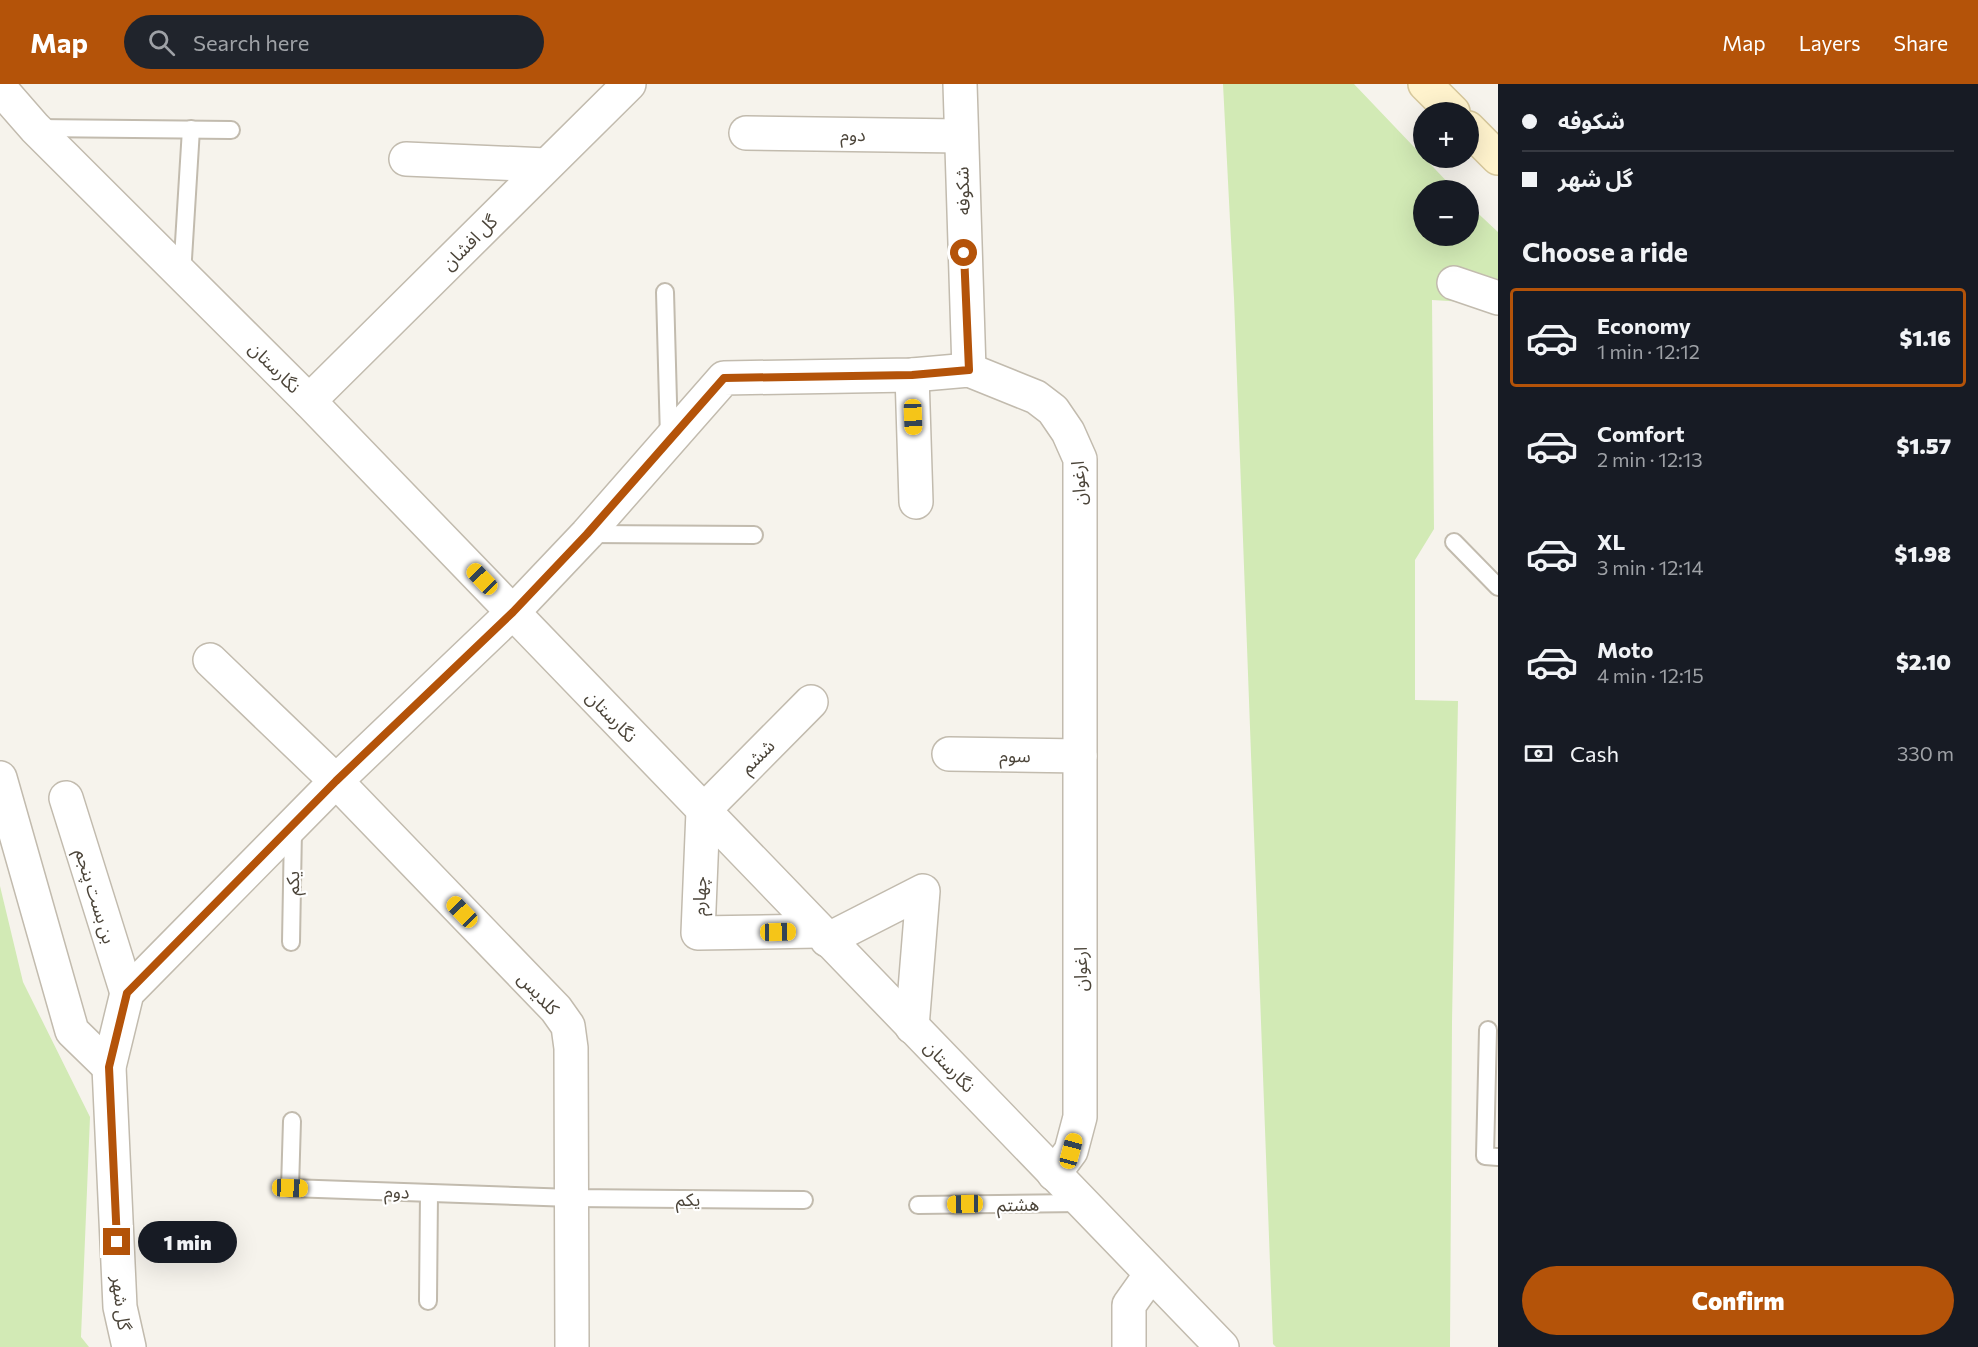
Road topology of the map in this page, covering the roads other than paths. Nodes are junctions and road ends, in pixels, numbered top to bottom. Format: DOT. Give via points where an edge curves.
graph roads {
  1 [pos="628,84"];
  2 [pos="960,84"];
  3 [pos="1425,84"];
  4 [pos="0,88"];
  5 [pos="1443,102"];
  6 [pos="35,128"];
  7 [pos="191,129"];
  8 [pos="231,130"];
  9 [pos="746,133"];
  10 [pos="960,136"];
  11 [pos="1479,139"];
  12 [pos="1498,158"];
  13 [pos="406,159"];
  14 [pos="546,165"];
  15 [pos="183,275"];
  16 [pos="1455,283"];
  17 [pos="665,292"];
  18 [pos="1498,298"];
  19 [pos="969,370"];
  20 [pos="912,375"];
  21 [pos="309,401"];
  22 [pos="669,440"];
  23 [pos="916,502"];
  24 [pos="587,534"];
  25 [pos="754,535"];
  26 [pos="1454,542"];
  27 [pos="1498,587"];
  28 [pos="513,612"];
  29 [pos="210,660"];
  30 [pos="812,702"];
  31 [pos="949,754"];
  32 [pos="1080,756"];
  33 [pos="0,778"];
  34 [pos="336,781"];
  35 [pos="66,798"];
  36 [pos="702,811"];
  37 [pos="293,824"];
  38 [pos="823,935"];
  39 [pos="291,942"];
  40 [pos="127,993"];
  41 [pos="912,1027"];
  42 [pos="1488,1030"];
  43 [pos="109,1067"];
  44 [pos="292,1121"];
  45 [pos="1498,1157"];
  46 [pos="1054,1174"];
  47 [pos="429,1193"];
  48 [pos="572,1198"];
  49 [pos="804,1200"];
  50 [pos="1082,1203"];
  51 [pos="918,1205"];
  52 [pos="1151,1274"];
  53 [pos="428,1301"];
  54 [pos="129,1347"];
  55 [pos="572,1347"];
  56 [pos="1128,1347"];
  57 [pos="1222,1347"];
  1 -- 14 [label="street, گل افشان"];
  2 -- 10 [label="street, شکوفه"];
  3 -- 5 [label="main road"];
  4 -- 6 [label="street, نگارستان"];
  6 -- 7 [label="lane"];
  6 -- 15 [label="street, نگارستان"];
  7 -- 8 [label="lane"];
  7 -- 15 [label="lane"];
  9 -- 10 [label="street, دوم"];
  10 -- 19 [label="street, شکوفه"];
  11 -- 12 [label="main road"];
  13 -- 14 [label="street"];
  14 -- 21 [label="street, گل افشان"];
  15 -- 21 [label="street, نگارستان"];
  16 -- 18 [label="street"];
  17 -- 22 [label="lane"];
  19 -- 20 [label="street, ارغوان"];
  19 -- 32 [label="street, ارغوان" via="1036,396 1053,410 1080,459"];
  20 -- 22 [label="street, ارغوان" via="724,378"];
  20 -- 23 [label="street"];
  21 -- 28 [label="street, نگارستان"];
  22 -- 24 [label="street, ارغوان"];
  24 -- 25 [label="lane"];
  24 -- 28 [label="street, ارغوان"];
  26 -- 27 [label="lane"];
  28 -- 34 [label="street, ارغوان"];
  28 -- 36 [label="street, نگارستان"];
  29 -- 34 [label="street, کلدیس"];
  30 -- 36 [label="street, ششم"];
  31 -- 32 [label="street, سوم"];
  32 -- 46 [label="street, ارغوان" via="1080,1117 1071,1151"];
  33 -- 43 [label="street" via="72,1031"];
  34 -- 37 [label="street, گل شهر"];
  34 -- 48 [label="street, کلدیس" via="568,1026 572,1048"];
  35 -- 40 [label="street, بن بست پنجم"];
  36 -- 38 [label="street, نگارستان"];
  36 -- 38 [label="street, چهارم" via="698,933"];
  37 -- 39 [label="lane, یکم"];
  37 -- 40 [label="street, گل شهر"];
  38 -- 41 [label="street, نگارستان"];
  38 -- 41 [label="street" via="922,891"];
  40 -- 43 [label="street, گل شهر"];
  41 -- 46 [label="street, نگارستان"];
  42 -- 45 [label="lane" via="1485,1156"];
  43 -- 54 [label="street, گل شهر" via="120,1307"];
  44 -- 47 [label="lane, دوم" via="290,1188"];
  46 -- 50 [label="street, نگارستان"];
  47 -- 48 [label="lane, دوم"];
  47 -- 53 [label="lane"];
  48 -- 49 [label="lane, یکم"];
  48 -- 55 [label="street, کلدیس"];
  50 -- 51 [label="lane, هشتم"];
  50 -- 52 [label="street, نگارستان"];
  52 -- 56 [label="street" via="1129,1305"];
  52 -- 57 [label="street, نگارستان"];
}
